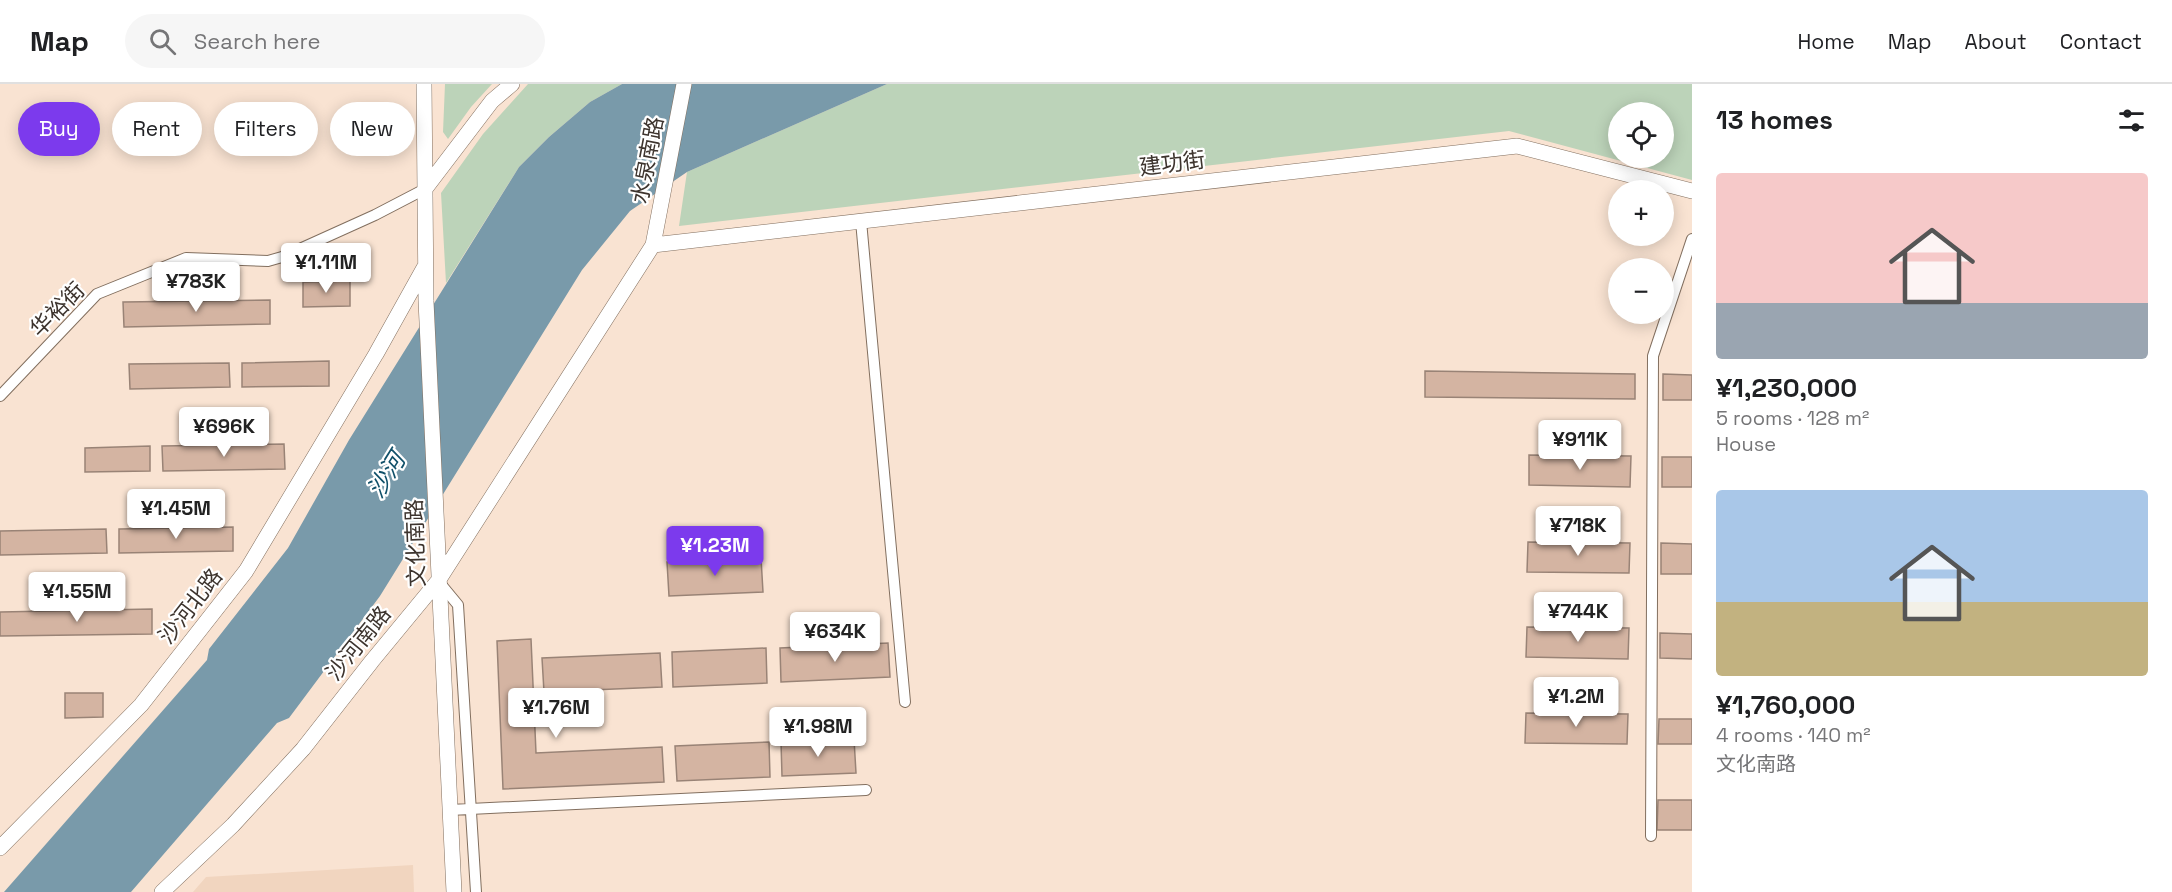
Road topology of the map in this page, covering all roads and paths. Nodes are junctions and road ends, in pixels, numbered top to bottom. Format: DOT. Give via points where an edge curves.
graph roads {
  1 [pos="424,84"];
  2 [pos="512,84"];
  3 [pos="684,84"];
  4 [pos="425,189"];
  5 [pos="1692,191"];
  6 [pos="861,221"];
  7 [pos="1692,239"];
  8 [pos="653,245"];
  9 [pos="425,265"];
  10 [pos="0,396"];
  11 [pos="438,581"];
  12 [pos="905,702"];
  13 [pos="866,790"];
  14 [pos="450,810"];
  15 [pos="1651,836"];
  16 [pos="0,848"];
  17 [pos="162,892"];
  18 [pos="454,892"];
  19 [pos="476,892"];
  1 -- 4 [label="street, 文化南路"];
  2 -- 4 [label="street" via="492,101"];
  3 -- 8 [label="street, 水泉南路"];
  4 -- 9 [label="street, 文化南路"];
  4 -- 10 [label="street, 华裕街" via="282,257 268,261 186,258 97,294"];
  5 -- 6 [label="street, 建功街" via="1516,146"];
  6 -- 8 [label="street, 建功街"];
  6 -- 12 [label="street"];
  7 -- 15 [label="street" via="1653,356"];
  8 -- 11 [label="street, 沙河南路"];
  9 -- 11 [label="street, 文化南路"];
  9 -- 16 [label="street, 沙河北路" via="246,571 141,705"];
  11 -- 14 [label="street, 文化南路"];
  11 -- 17 [label="street, 沙河南路" via="303,749 233,825"];
  11 -- 19 [label="street" via="458,604"];
  13 -- 14 [label="street"];
  14 -- 18 [label="street, 文化南路"];
}
